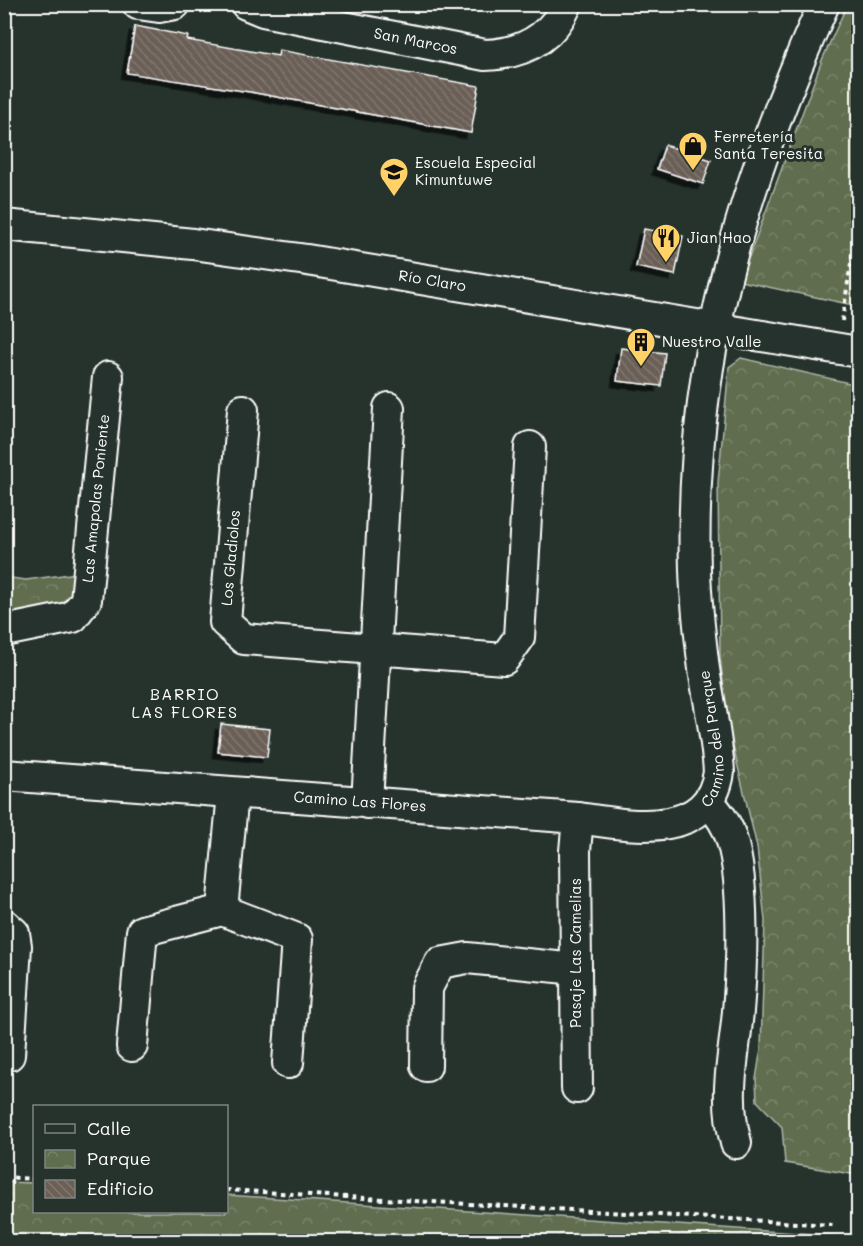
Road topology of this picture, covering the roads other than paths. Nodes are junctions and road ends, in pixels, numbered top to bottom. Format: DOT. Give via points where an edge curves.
graph roads {
  1 [pos="138,4"];
  2 [pos="175,4"];
  3 [pos="246,4"];
  4 [pos="567,4"];
  5 [pos="824,4"];
  6 [pos="4,225"];
  7 [pos="714,327"];
  8 [pos="848,350"];
  9 [pos="108,377"];
  10 [pos="389,408"];
  11 [pos="243,410"];
  12 [pos="530,447"];
  13 [pos="4,631"];
  14 [pos="374,649"];
  15 [pos="4,775"];
  16 [pos="233,793"];
  17 [pos="709,802"];
  18 [pos="367,803"];
  19 [pos="578,818"];
  20 [pos="222,910"];
  21 [pos="4,924"];
  22 [pos="576,969"];
  23 [pos="132,1046"];
  24 [pos="9,1055"];
  25 [pos="288,1062"];
  26 [pos="426,1066"];
  27 [pos="576,1088"];
  28 [pos="736,1143"];
  1 -- 2 [label="street"];
  3 -- 4 [label="street, San Marcos" via="263,11 485,55 516,52 530,46 557,23"];
  5 -- 7 [label="street, Camino del Parque" via="765,142 731,254"];
  6 -- 7 [label="street, Río Claro" via="193,243"];
  7 -- 8 [label="street, Río Claro"];
  7 -- 17 [label="street, Camino del Parque" via="703,396 695,513 695,571 719,772"];
  9 -- 13 [label="street, Las Amapolas Poniente" via="86,600 73,617"];
  10 -- 14 [label="street"];
  11 -- 14 [label="street, Los Gladiolos" via="225,622 244,639"];
  12 -- 14 [label="street, Los Gladiolos" via="519,638 504,659"];
  14 -- 18 [label="street"];
  15 -- 16 [label="street, Camino Las Flores"];
  16 -- 18 [label="street, Camino Las Flores"];
  16 -- 20 [label="street"];
  17 -- 19 [label="street, Camino Las Flores" via="696,813 662,824 626,825"];
  17 -- 28 [label="street, Camino del Parque" via="721,816 732,840 740,905 738,1011 728,1084"];
  18 -- 19 [label="street, Camino Las Flores"];
  19 -- 22 [label="street, Pasaje Las Camelias"];
  20 -- 23 [label="street" via="142,931"];
  20 -- 25 [label="street" via="297,939"];
  21 -- 24 [label="street" via="16,939"];
  22 -- 26 [label="street" via="467,958 440,963 428,988"];
  22 -- 27 [label="street, Pasaje Las Camelias"];
}
